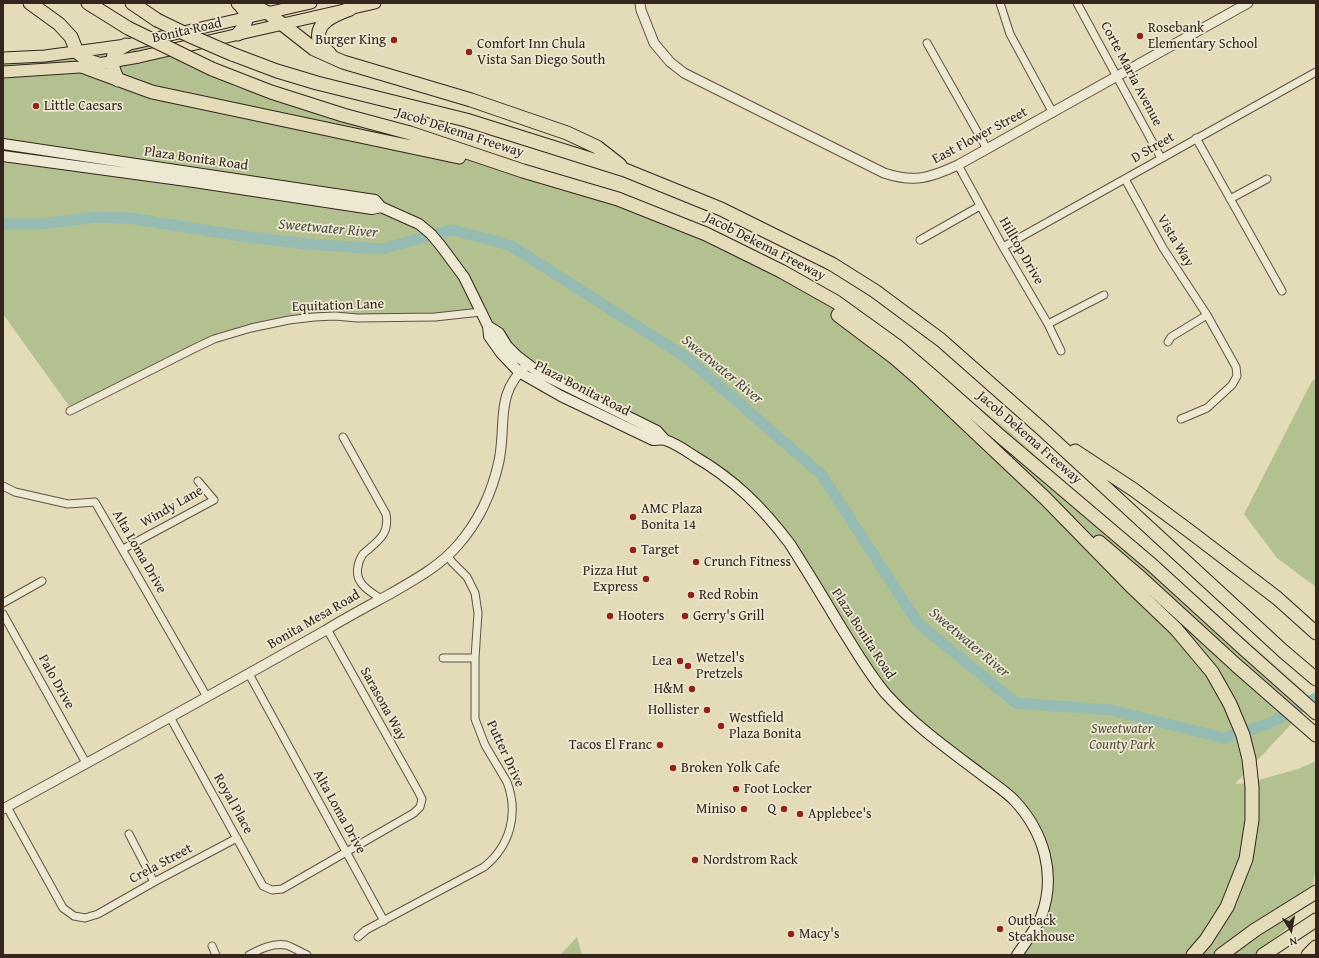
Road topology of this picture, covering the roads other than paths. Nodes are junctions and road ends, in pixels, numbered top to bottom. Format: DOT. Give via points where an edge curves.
graph roads {
  1 [pos="30,3"];
  2 [pos="88,3"];
  3 [pos="132,3"];
  4 [pos="238,3"];
  5 [pos="243,3"];
  6 [pos="311,3"];
  7 [pos="375,3"];
  8 [pos="640,3"];
  9 [pos="1000,3"];
  10 [pos="1077,3"];
  11 [pos="1248,3"];
  12 [pos="350,9"];
  13 [pos="268,13"];
  14 [pos="247,18"];
  15 [pos="284,24"];
  16 [pos="238,34"];
  17 [pos="927,42"];
  18 [pos="126,45"];
  19 [pos="77,52"];
  20 [pos="333,57"];
  21 [pos="3,58"];
  22 [pos="112,62"];
  23 [pos="98,64"];
  24 [pos="84,67"];
  25 [pos="3,72"];
  26 [pos="1316,72"];
  27 [pos="1118,76"];
  28 [pos="118,80"];
  29 [pos="1053,113"];
  30 [pos="1196,138"];
  31 [pos="3,144"];
  32 [pos="987,149"];
  33 [pos="3,156"];
  34 [pos="1161,158"];
  35 [pos="958,165"];
  36 [pos="625,170"];
  37 [pos="523,171"];
  38 [pos="1125,179"];
  39 [pos="1267,179"];
  40 [pos="1230,199"];
  41 [pos="980,206"];
  42 [pos="381,208"];
  43 [pos="920,240"];
  44 [pos="1003,247"];
  45 [pos="781,271"];
  46 [pos="1282,291"];
  47 [pos="1104,295"];
  48 [pos="481,312"];
  49 [pos="1207,315"];
  50 [pos="1048,324"];
  51 [pos="488,326"];
  52 [pos="1168,342"];
  53 [pos="1061,351"];
  54 [pos="528,364"];
  55 [pos="519,372"];
  56 [pos="70,411"];
  57 [pos="1181,419"];
  58 [pos="1043,430"];
  59 [pos="342,437"];
  60 [pos="664,439"];
  61 [pos="198,481"];
  62 [pos="3,486"];
  63 [pos="1045,498"];
  64 [pos="123,549"];
  65 [pos="448,556"];
  66 [pos="42,581"];
  67 [pos="381,599"];
  68 [pos="3,603"];
  69 [pos="3,614"];
  70 [pos="327,629"];
  71 [pos="1313,629"];
  72 [pos="1283,652"];
  73 [pos="443,658"];
  74 [pos="475,658"];
  75 [pos="1316,669"];
  76 [pos="249,674"];
  77 [pos="1316,679"];
  78 [pos="207,697"];
  79 [pos="1316,713"];
  80 [pos="170,717"];
  81 [pos="1316,735"];
  82 [pos="86,763"];
  83 [pos="5,808"];
  84 [pos="129,834"];
  85 [pos="237,838"];
  86 [pos="346,852"];
  87 [pos="154,882"];
  88 [pos="1316,892"];
  89 [pos="1316,920"];
  90 [pos="384,921"];
  91 [pos="358,937"];
  92 [pos="212,946"];
  93 [pos="1316,947"];
  94 [pos="264,952"];
  95 [pos="216,955"];
  96 [pos="249,955"];
  97 [pos="307,955"];
  98 [pos="1017,955"];
  99 [pos="1194,955"];
  100 [pos="1221,955"];
  101 [pos="1263,955"];
  102 [pos="1308,955"];
  1 -- 19 [label="highway" via="59,24 71,37"];
  2 -- 37 [label="highway, Jacob Dekema Freeway, bridge" via="158,43 212,69 271,92 410,133"];
  3 -- 36 [label="highway, Jacob Dekema Freeway, bridge" via="188,35 277,71 466,120"];
  4 -- 14 [label="highway"];
  5 -- 13 [label="highway"];
  6 -- 13 [label="main road, Bonita Road"];
  7 -- 12 [label="main road, Bonita Road"];
  8 -- 35 [label="street, East Flower Street" via="654,43 670,62 684,73 884,173 907,178 923,178 937,175"];
  9 -- 29 [label="street" via="1010,34"];
  10 -- 27 [label="street, Corte Maria Avenue"];
  11 -- 27 [label="street, East Flower Street"];
  12 -- 15 [label="main road, Bonita Road"];
  12 -- 20 [label="highway" via="327,19 320,27 319,39"];
  13 -- 14 [label="main road, Bonita Road"];
  13 -- 15 [label="highway"];
  14 -- 16 [label="highway" via="245,27"];
  14 -- 18 [label="main road, Bonita Road"];
  15 -- 16 [label="main road, Bonita Road"];
  15 -- 20 [label="highway" via="314,49"];
  16 -- 22 [label="main road, Bonita Road"];
  17 -- 32 [label="street"];
  18 -- 19 [label="main road, Bonita Road"];
  18 -- 22 [label="highway" via="115,51"];
  19 -- 21 [label="main road, Bonita Road"];
  19 -- 23 [label="highway"];
  20 -- 36 [label="highway" via="567,133 597,147"];
  22 -- 23 [label="main road, Bonita Road"];
  22 -- 28 [label="highway" via="113,72"];
  23 -- 24 [label="main road, Bonita Road"];
  24 -- 25 [label="main road, Bonita Road"];
  24 -- 28 [label="highway"];
  26 -- 30 [label="street, D Street"];
  27 -- 29 [label="street, East Flower Street"];
  27 -- 34 [label="street, Corte Maria Avenue"];
  28 -- 37 [label="highway" via="152,92"];
  29 -- 32 [label="street, East Flower Street"];
  30 -- 34 [label="street, D Street"];
  30 -- 40 [label="street"];
  31 -- 42 [label="main road, Plaza Bonita Road" via="375,200"];
  32 -- 35 [label="street, East Flower Street"];
  33 -- 42 [label="main road, Plaza Bonita Road" via="372,209"];
  34 -- 38 [label="street, D Street"];
  35 -- 41 [label="street, Hilltop Drive"];
  36 -- 58 [label="highway, Jacob Dekema Freeway" via="721,209 832,264 941,340"];
  37 -- 45 [label="highway, Jacob Dekema Freeway" via="618,199 706,234"];
  38 -- 44 [label="street, D Street"];
  38 -- 49 [label="street, Vista Way" via="1163,248"];
  39 -- 40 [label="street"];
  40 -- 46 [label="street"];
  41 -- 43 [label="street"];
  41 -- 44 [label="street, Hilltop Drive"];
  42 -- 48 [label="main road, Plaza Bonita Road" via="410,219 431,234 464,277"];
  44 -- 50 [label="street, Hilltop Drive"];
  45 -- 63 [label="highway" via="901,363"];
  45 -- 79 [label="highway, Jacob Dekema Freeway" via="836,302 897,346 1152,565"];
  47 -- 50 [label="street"];
  48 -- 51 [label="main road, Plaza Bonita Road"];
  48 -- 56 [label="street, Equitation Lane" via="435,317 314,317 250,328 193,348"];
  49 -- 52 [label="street" via="1171,337"];
  49 -- 57 [label="street, Vista Way" via="1236,367 1238,376 1207,408"];
  50 -- 53 [label="street, Hilltop Drive"];
  51 -- 54 [label="main road, Plaza Bonita Road" via="499,333 517,356"];
  51 -- 55 [label="main road, Plaza Bonita Road" via="489,336"];
  54 -- 55 [label="street, Bonita Mesa Road"];
  54 -- 60 [label="main road, Plaza Bonita Road" via="561,384 657,431"];
  55 -- 60 [label="main road, Plaza Bonita Road" via="561,396 653,440"];
  55 -- 65 [label="street, Bonita Mesa Road" via="503,406 500,460 486,505 469,533"];
  58 -- 71 [label="highway" via="1134,490 1277,598"];
  58 -- 72 [label="highway, Jacob Dekema Freeway"];
  59 -- 67 [label="street" via="386,514 384,534 362,555 357,573 364,587"];
  60 -- 98 [label="main road, Plaza Bonita Road" via="712,467 749,496 790,544 864,664 886,693 921,728 1013,799 1029,819 1044,850 1048,878 1047,893 1041,917"];
  61 -- 64 [label="street, Windy Lane" via="214,500"];
  62 -- 64 [label="street, Alta Loma Drive" via="15,492 68,504 95,502"];
  63 -- 81 [label="highway" via="1141,578"];
  63 -- 99 [label="highway" via="1176,629 1212,672 1230,704 1243,735 1252,787 1252,820 1246,859 1227,907"];
  64 -- 78 [label="street, Alta Loma Drive"];
  65 -- 67 [label="street, Bonita Mesa Road" via="421,576"];
  65 -- 74 [label="street, Putter Drive" via="470,582 477,600"];
  66 -- 68 [label="street"];
  67 -- 70 [label="street, Bonita Mesa Road"];
  69 -- 82 [label="street, Palo Drive"];
  70 -- 76 [label="street, Bonita Mesa Road"];
  70 -- 86 [label="street, Sarasona Way" via="422,799 420,807 414,812"];
  72 -- 75 [label="highway"];
  72 -- 77 [label="highway, Jacob Dekema Freeway"];
  73 -- 74 [label="street"];
  74 -- 90 [label="street, Putter Drive" via="475,719 485,745 509,788 513,808 510,830 500,850 484,867"];
  76 -- 78 [label="street, Bonita Mesa Road"];
  76 -- 86 [label="street, Alta Loma Drive"];
  78 -- 80 [label="street, Bonita Mesa Road"];
  80 -- 82 [label="street, Bonita Mesa Road"];
  80 -- 85 [label="street, Royal Place"];
  82 -- 83 [label="street, Bonita Mesa Road"];
  83 -- 87 [label="street, Crela Street" via="62,908 74,916 85,918 98,914"];
  84 -- 87 [label="street"];
  85 -- 86 [label="street, Royal Place" via="263,886 272,890 282,889"];
  85 -- 87 [label="street, Crela Street"];
  86 -- 90 [label="street, Alta Loma Drive"];
  88 -- 100 [label="highway" via="1255,930"];
  89 -- 101 [label="highway"];
  90 -- 91 [label="street, Putter Drive"];
  92 -- 95 [label="street"];
  93 -- 102 [label="highway"];
  94 -- 96 [label="street"];
  94 -- 97 [label="street" via="274,945 287,945"];
}
